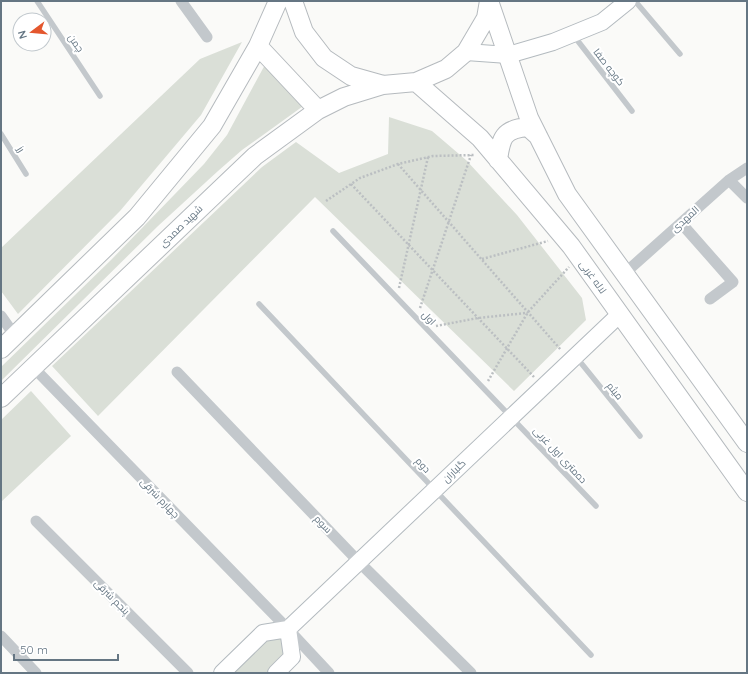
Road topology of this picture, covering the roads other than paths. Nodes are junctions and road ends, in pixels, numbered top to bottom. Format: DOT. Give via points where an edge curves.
graph roads {
  1 [pos="37,1"];
  2 [pos="181,1"];
  3 [pos="278,1"];
  4 [pos="293,1"];
  5 [pos="489,1"];
  6 [pos="628,1"];
  7 [pos="634,1"];
  8 [pos="572,34"];
  9 [pos="207,37"];
  10 [pos="258,46"];
  11 [pos="466,52"];
  12 [pos="680,54"];
  13 [pos="508,55"];
  14 [pos="416,82"];
  15 [pos="383,85"];
  16 [pos="100,96"];
  17 [pos="318,110"];
  18 [pos="632,110"];
  19 [pos="1,134"];
  20 [pos="538,136"];
  21 [pos="496,157"];
  22 [pos="747,168"];
  23 [pos="26,174"];
  24 [pos="729,180"];
  25 [pos="747,198"];
  26 [pos="681,223"];
  27 [pos="332,231"];
  28 [pos="625,273"];
  29 [pos="710,299"];
  30 [pos="259,304"];
  31 [pos="620,314"];
  32 [pos="1,316"];
  33 [pos="15,336"];
  34 [pos="1,349"];
  35 [pos="573,358"];
  36 [pos="33,368"];
  37 [pos="177,372"];
  38 [pos="1,398"];
  39 [pos="512,417"];
  40 [pos="640,436"];
  41 [pos="747,443"];
  42 [pos="434,490"];
  43 [pos="747,492"];
  44 [pos="596,506"];
  45 [pos="36,521"];
  46 [pos="359,562"];
  47 [pos="288,629"];
  48 [pos="1,636"];
  49 [pos="591,655"];
  50 [pos="36,673"];
  51 [pos="188,673"];
  52 [pos="222,673"];
  53 [pos="276,673"];
  54 [pos="329,673"];
  55 [pos="471,673"];
  1 -- 16 [label="lane, چمن"];
  2 -- 9 [label="street"];
  3 -- 10 [label="main road"];
  4 -- 15 [label="main road" via="304,32 324,58 351,76"];
  5 -- 11 [label="main road" via="486,18"];
  5 -- 13 [label="main road"];
  6 -- 8 [label="street" via="602,22"];
  7 -- 12 [label="lane"];
  8 -- 13 [label="street"];
  8 -- 18 [label="lane, کوچه صفا"];
  10 -- 17 [label="main road"];
  10 -- 33 [label="main road" via="212,126 142,211"];
  11 -- 13 [label="street"];
  11 -- 14 [label="main road" via="446,69"];
  13 -- 20 [label="main road" via="529,118"];
  14 -- 15 [label="main road"];
  14 -- 21 [label="main road, لاله غربی" via="480,138"];
  15 -- 17 [label="main road, شهید صمدی"];
  17 -- 36 [label="main road, شهید صمدی" via="255,156"];
  19 -- 23 [label="lane, رز"];
  20 -- 21 [label="main road" via="528,127 519,128 502,140"];
  20 -- 28 [label="main road" via="567,194"];
  21 -- 31 [label="main road, لاله غربی" via="564,237"];
  22 -- 24 [label="street, المهدی"];
  24 -- 25 [label="street"];
  24 -- 26 [label="street, المهدی"];
  26 -- 28 [label="street, المهدی"];
  26 -- 29 [label="street" via="733,282"];
  27 -- 39 [label="lane, اول"];
  28 -- 41 [label="main road"];
  30 -- 42 [label="lane, دوم"];
  31 -- 35 [label="street, گلباران"];
  31 -- 43 [label="main road, لاله غربی"];
  32 -- 33 [label="street"];
  33 -- 34 [label="main road"];
  35 -- 39 [label="street, گلباران"];
  35 -- 40 [label="lane, میثم"];
  36 -- 38 [label="main road, شهید صمدی"];
  36 -- 47 [label="street, چهارم شرقی"];
  37 -- 46 [label="street, سوم"];
  39 -- 42 [label="street, گلباران"];
  39 -- 44 [label="lane, ده‌متری اول غربی"];
  42 -- 46 [label="street, گلباران"];
  42 -- 49 [label="lane, دوم"];
  45 -- 51 [label="street, پنجم شرقی"];
  46 -- 47 [label="street, گلباران"];
  46 -- 55 [label="street, سوم"];
  47 -- 52 [label="street" via="263,633"];
  47 -- 53 [label="street" via="292,657"];
  47 -- 54 [label="street, چهارم شرقی"];
  48 -- 50 [label="street"];
}
